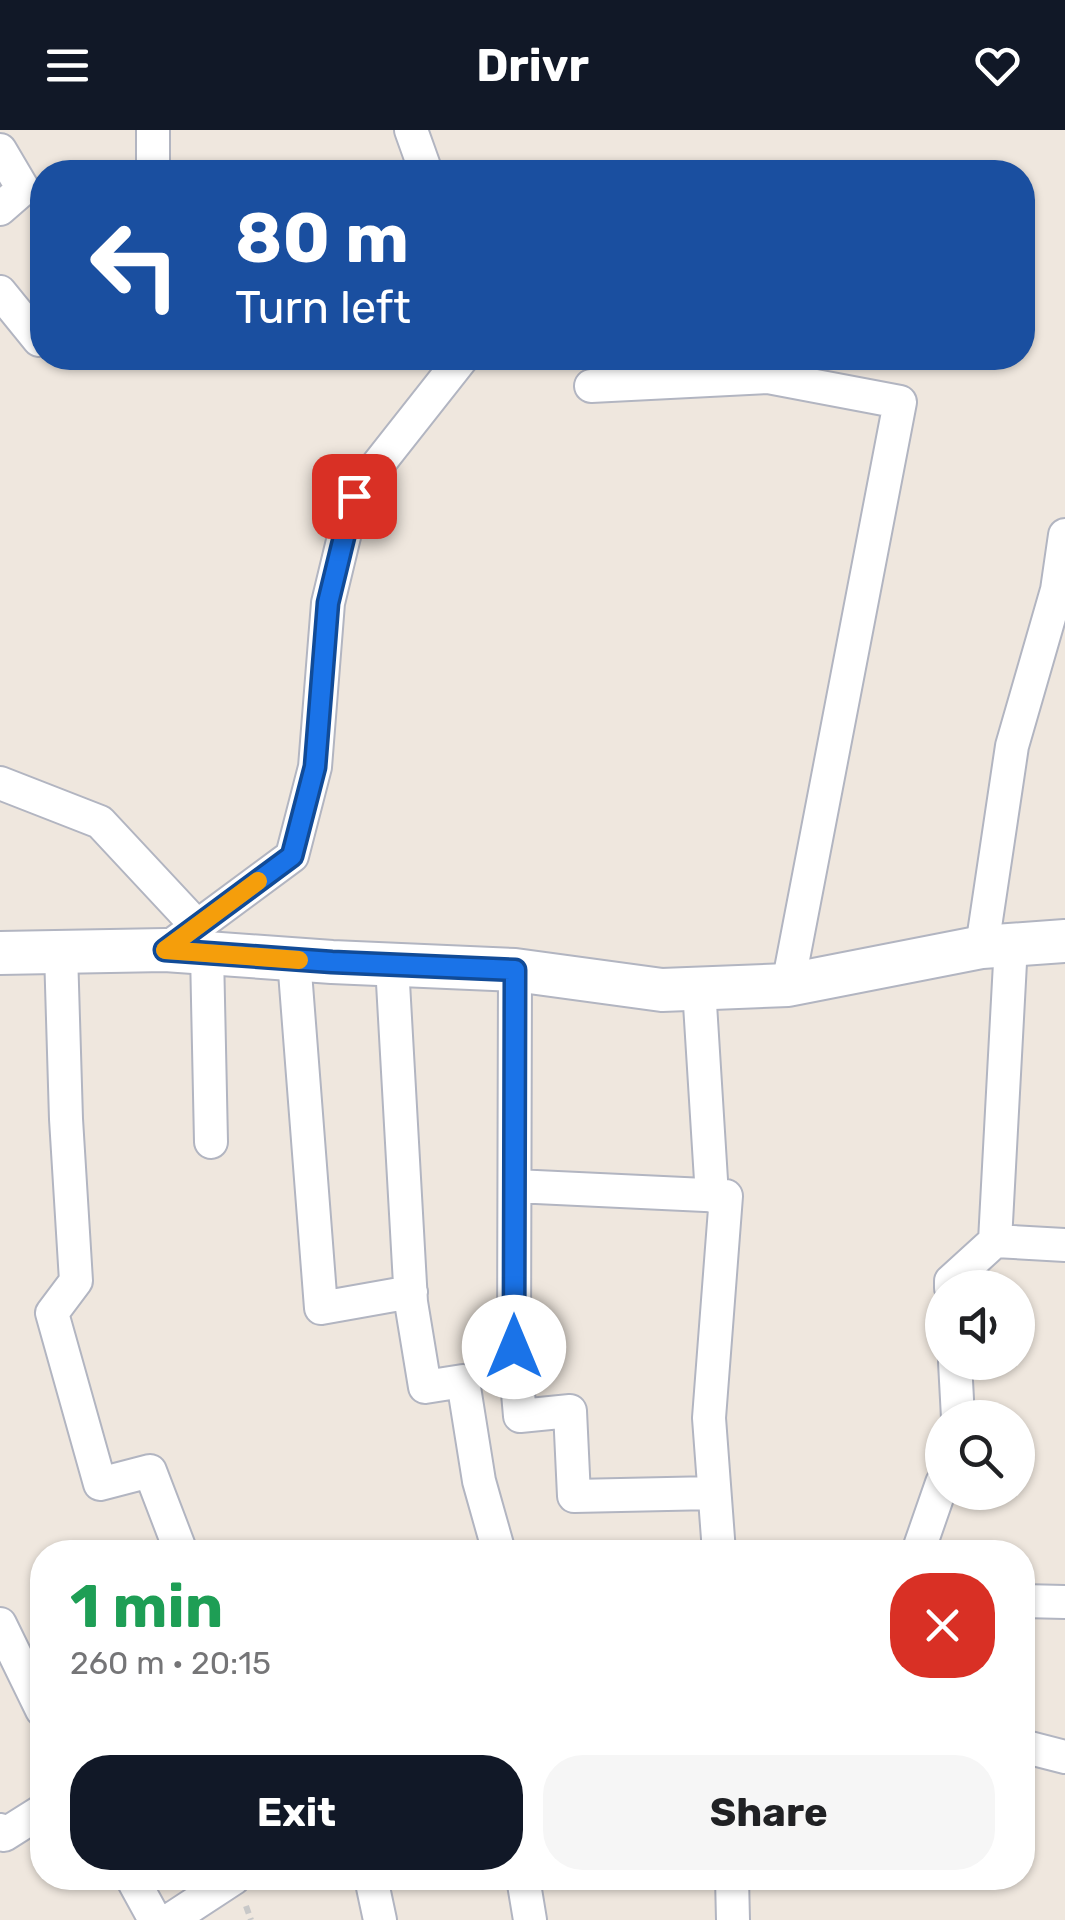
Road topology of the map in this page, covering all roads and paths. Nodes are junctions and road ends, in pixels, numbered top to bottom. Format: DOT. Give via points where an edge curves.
graph roads {
  1 [pos="153,130"];
  2 [pos="411,130"];
  3 [pos="0,150"];
  4 [pos="153,160"];
  5 [pos="422,160"];
  6 [pos="0,209"];
  7 [pos="0,292"];
  8 [pos="30,329"];
  9 [pos="453,370"];
  10 [pos="591,386"];
  11 [pos="1065,535"];
  12 [pos="0,783"];
  13 [pos="1065,941"];
  14 [pos="190,943"];
  15 [pos="996,946"];
  16 [pos="60,952"];
  17 [pos="0,953"];
  18 [pos="294,960"];
  19 [pos="392,965"];
  20 [pos="515,970"];
  21 [pos="788,985"];
  22 [pos="700,988"];
  23 [pos="211,1142"];
  24 [pos="514,1186"];
  25 [pos="712,1196"];
  26 [pos="995,1241"];
  27 [pos="1065,1246"];
  28 [pos="962,1270"];
  29 [pos="411,1292"];
  30 [pos="714,1493"];
  31 [pos="933,1510"];
  32 [pos="176,1540"];
  33 [pos="496,1540"];
  34 [pos="718,1540"];
  35 [pos="922,1540"];
  36 [pos="1035,1601"];
  37 [pos="1065,1602"];
  38 [pos="0,1624"];
  39 [pos="30,1685"];
  40 [pos="1035,1750"];
  41 [pos="1065,1758"];
  42 [pos="30,1819"];
  43 [pos="0,1830"];
  44 [pos="139,1890"];
  45 [pos="216,1890"];
  46 [pos="374,1890"];
  47 [pos="525,1890"];
  48 [pos="732,1890"];
  49 [pos="156,1920"];
  50 [pos="170,1920"];
  51 [pos="380,1920"];
  52 [pos="530,1920"];
  53 [pos="732,1920"];
  1 -- 4 [label="street"];
  2 -- 5 [label="street"];
  3 -- 6 [label="street" via="23,190"];
  7 -- 8 [label="street"];
  9 -- 14 [label="street" via="354,496 328,603 315,767 292,856"];
  10 -- 21 [label="street" via="768,376 900,402"];
  11 -- 15 [label="street" via="1057,590 1012,746"];
  12 -- 14 [label="street" via="100,822"];
  13 -- 15 [label="street"];
  14 -- 16 [label="street"];
  14 -- 18 [label="street"];
  14 -- 23 [label="street"];
  15 -- 21 [label="street"];
  15 -- 26 [label="street"];
  16 -- 17 [label="street"];
  16 -- 32 [label="street" via="76,1281 52,1313 100,1484 150,1472"];
  18 -- 19 [label="street"];
  18 -- 29 [label="street" via="321,1308"];
  19 -- 20 [label="street"];
  19 -- 29 [label="street"];
  20 -- 22 [label="street" via="662,990"];
  20 -- 24 [label="street"];
  21 -- 22 [label="street"];
  22 -- 25 [label="street"];
  24 -- 25 [label="street"];
  24 -- 30 [label="street" via="520,1416 570,1411 574,1496"];
  25 -- 30 [label="street" via="726,1196 709,1418"];
  26 -- 27 [label="street"];
  26 -- 28 [label="street"];
  29 -- 33 [label="street" via="426,1387 463,1381"];
  30 -- 34 [label="street"];
  31 -- 35 [label="street"];
  36 -- 37 [label="street"];
  38 -- 39 [label="street"];
  40 -- 41 [label="street"];
  42 -- 43 [label="street" via="4,1835"];
  44 -- 49 [label="street"];
  45 -- 50 [label="street"];
  46 -- 51 [label="street"];
  47 -- 52 [label="street"];
  48 -- 53 [label="street"];
}
